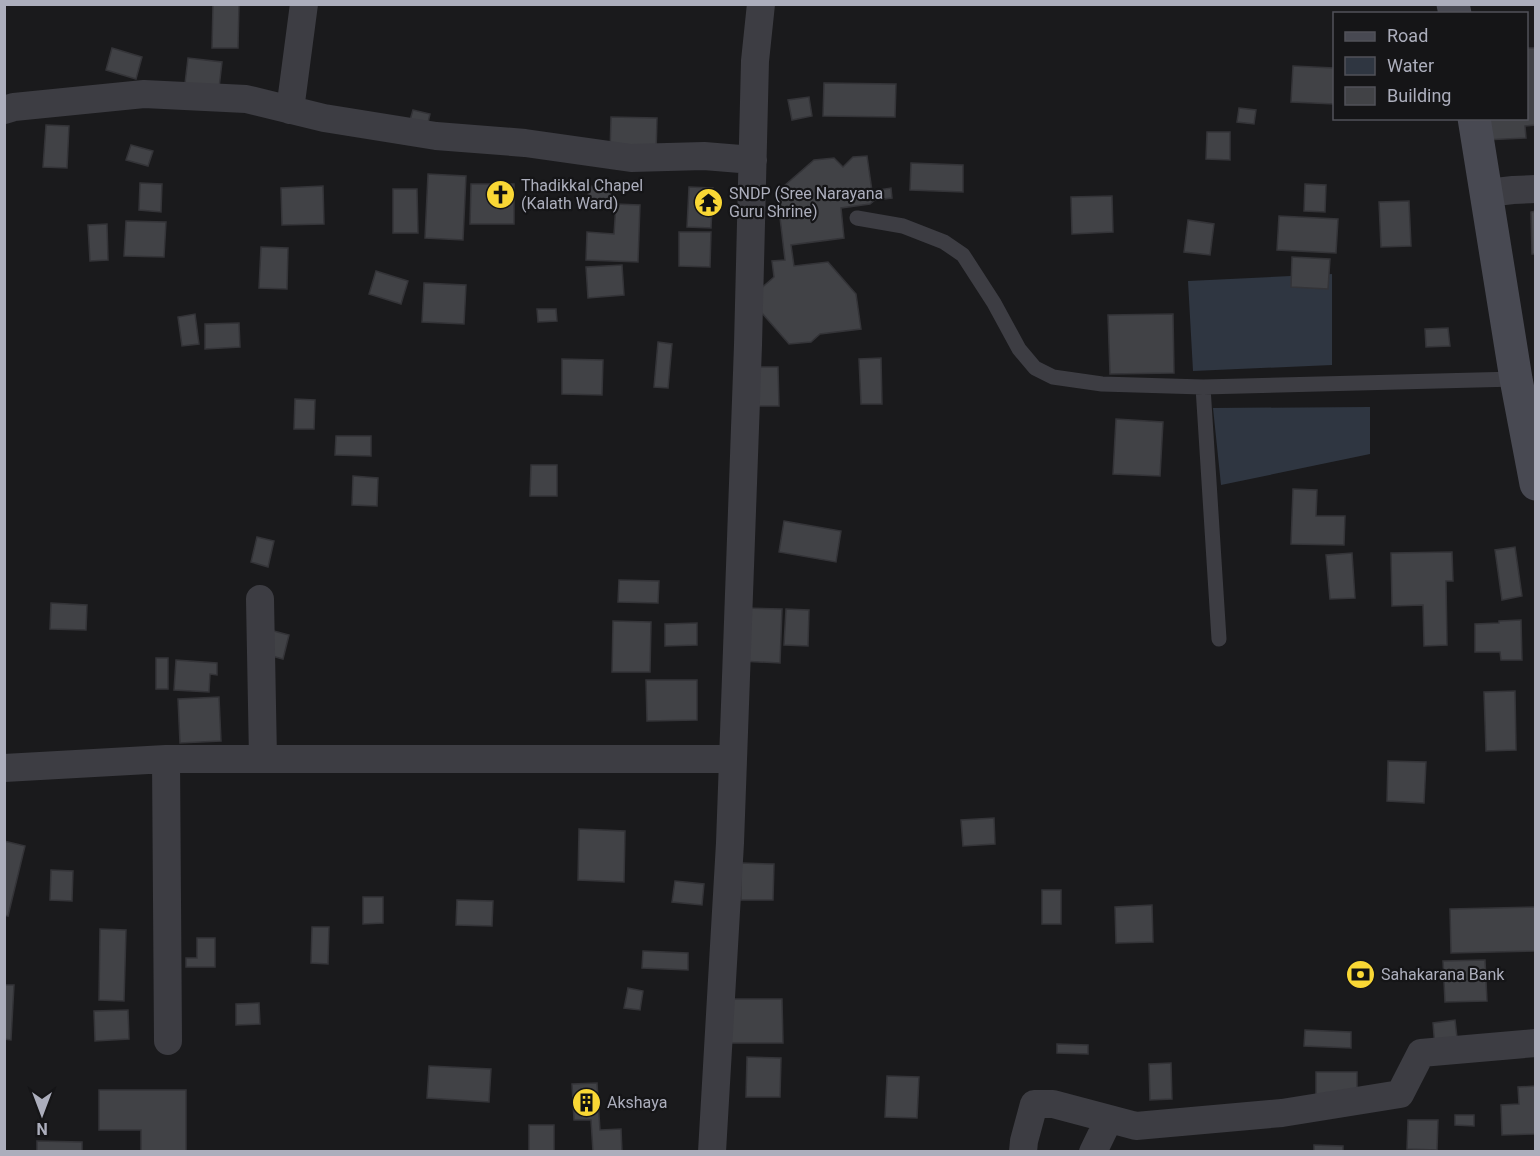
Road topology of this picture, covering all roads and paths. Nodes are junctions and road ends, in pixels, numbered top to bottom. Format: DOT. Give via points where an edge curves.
graph roads {
  1 [pos="304,4"];
  2 [pos="761,4"];
  3 [pos="4,110"];
  4 [pos="290,110"];
  5 [pos="1473,120"];
  6 [pos="753,160"];
  7 [pos="1536,189"];
  8 [pos="1487,193"];
  9 [pos="857,218"];
  10 [pos="1526,379"];
  11 [pos="1203,387"];
  12 [pos="1536,484"];
  13 [pos="260,599"];
  14 [pos="1219,639"];
  15 [pos="165,759"];
  16 [pos="263,759"];
  17 [pos="734,759"];
  18 [pos="4,768"];
  19 [pos="168,1041"];
  20 [pos="1536,1042"];
  21 [pos="1109,1119"];
  22 [pos="712,1152"];
  23 [pos="1023,1152"];
  24 [pos="1093,1152"];
  1 -- 4 [label="street"];
  2 -- 6 [label="street" via="755,61"];
  3 -- 4 [label="street" via="144,94 246,99"];
  4 -- 6 [label="street" via="436,136 525,142 630,158 704,156"];
  5 -- 8 [label="main road"];
  6 -- 17 [label="street"];
  7 -- 8 [label="street"];
  8 -- 10 [label="main road"];
  9 -- 11 [label="lane" via="903,226 944,242 963,255 1019,349 1035,368 1053,377 1102,384"];
  10 -- 11 [label="lane"];
  10 -- 12 [label="main road"];
  11 -- 14 [label="lane"];
  13 -- 16 [label="street"];
  15 -- 16 [label="street"];
  15 -- 18 [label="street"];
  15 -- 19 [label="street"];
  16 -- 17 [label="street"];
  17 -- 22 [label="street"];
  20 -- 21 [label="street" via="1421,1053 1400,1094 1282,1113 1136,1126"];
  21 -- 23 [label="street" via="1053,1104 1034,1104"];
  21 -- 24 [label="street"];
}
